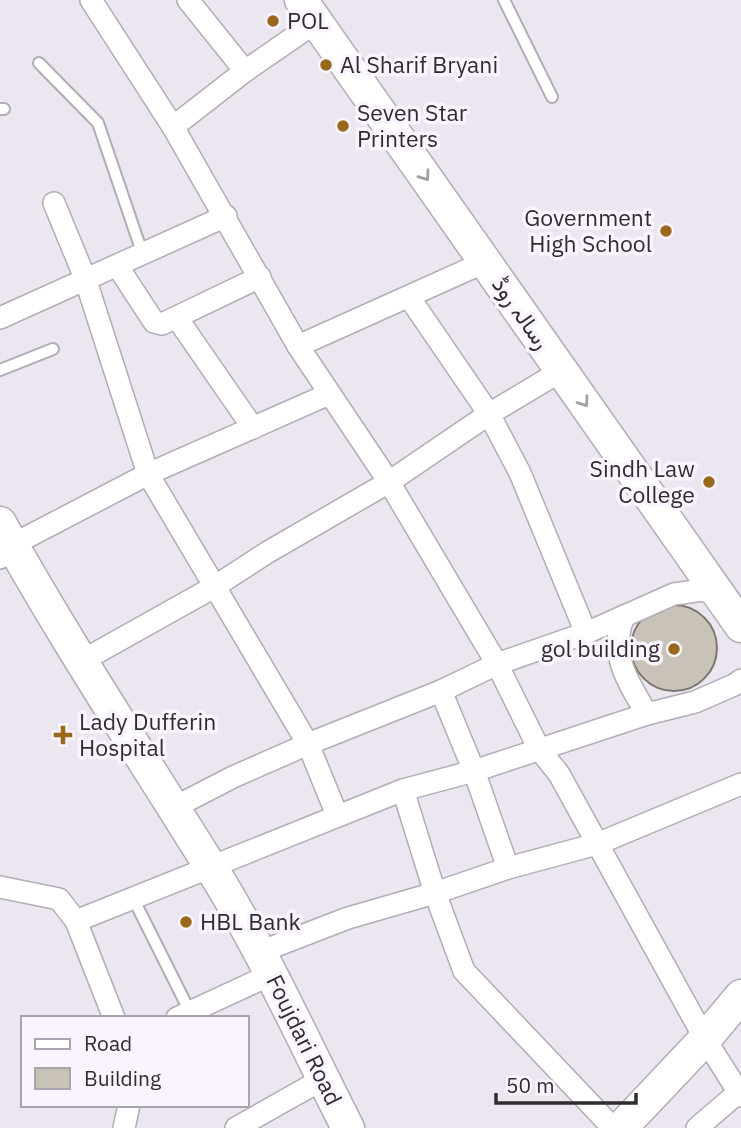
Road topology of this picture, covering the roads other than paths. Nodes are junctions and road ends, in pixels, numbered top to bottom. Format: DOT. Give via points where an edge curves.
graph roads {
  1 [pos="91,0"];
  2 [pos="188,0"];
  3 [pos="504,0"];
  4 [pos="309,11"];
  5 [pos="40,64"];
  6 [pos="245,71"];
  7 [pos="552,97"];
  8 [pos="173,127"];
  9 [pos="54,204"];
  10 [pos="226,216"];
  11 [pos="142,255"];
  12 [pos="485,262"];
  13 [pos="118,267"];
  14 [pos="260,277"];
  15 [pos="85,278"];
  16 [pos="408,297"];
  17 [pos="0,318"];
  18 [pos="177,318"];
  19 [pos="299,345"];
  20 [pos="53,349"];
  21 [pos="0,370"];
  22 [pos="561,371"];
  23 [pos="329,394"];
  24 [pos="489,414"];
  25 [pos="253,428"];
  26 [pos="148,474"];
  27 [pos="390,482"];
  28 [pos="4,542"];
  29 [pos="214,587"];
  30 [pos="720,597"];
  31 [pos="624,615"];
  32 [pos="741,626"];
  33 [pos="586,633"];
  34 [pos="80,662"];
  35 [pos="497,664"];
  36 [pos="741,680"];
  37 [pos="441,691"];
  38 [pos="647,714"];
  39 [pos="308,744"];
  40 [pos="540,749"];
  41 [pos="474,771"];
  42 [pos="741,784"];
  43 [pos="403,790"];
  44 [pos="173,808"];
  45 [pos="337,815"];
  46 [pos="597,844"];
  47 [pos="211,866"];
  48 [pos="508,868"];
  49 [pos="0,887"];
  50 [pos="435,892"];
  51 [pos="133,898"];
  52 [pos="76,921"];
  53 [pos="266,963"];
  54 [pos="741,996"];
  55 [pos="183,1015"];
  56 [pos="113,1016"];
  57 [pos="705,1039"];
  58 [pos="323,1079"];
  59 [pos="740,1094"];
  60 [pos="129,1107"];
  61 [pos="124,1128"];
  62 [pos="236,1128"];
  63 [pos="348,1128"];
  64 [pos="613,1128"];
  65 [pos="621,1128"];
  66 [pos="697,1128"];
  1 -- 8 [label="street"];
  2 -- 6 [label="street"];
  3 -- 7 [label="lane"];
  4 -- 6 [label="street"];
  4 -- 12 [label="street, رسالہ روڈ, one-way"];
  5 -- 11 [label="lane" via="97,123"];
  6 -- 8 [label="street"];
  8 -- 10 [label="street"];
  9 -- 15 [label="street"];
  10 -- 11 [label="street"];
  10 -- 14 [label="street"];
  11 -- 13 [label="street"];
  12 -- 16 [label="street"];
  12 -- 22 [label="street, رسالہ روڈ"];
  13 -- 15 [label="street"];
  13 -- 18 [label="street" via="154,322"];
  14 -- 18 [label="street"];
  14 -- 19 [label="street"];
  15 -- 17 [label="street"];
  15 -- 26 [label="street"];
  16 -- 19 [label="street"];
  16 -- 24 [label="street"];
  18 -- 25 [label="street"];
  19 -- 23 [label="street"];
  20 -- 21 [label="lane"];
  22 -- 24 [label="street"];
  22 -- 30 [label="street, رسالہ روڈ, one-way"];
  23 -- 25 [label="street"];
  23 -- 27 [label="street"];
  24 -- 27 [label="street"];
  24 -- 33 [label="street" via="520,473"];
  25 -- 26 [label="street"];
  26 -- 28 [label="street"];
  26 -- 29 [label="street"];
  27 -- 29 [label="street"];
  27 -- 35 [label="street"];
  28 -- 34 [label="street, Foujdari Road"];
  29 -- 34 [label="street"];
  29 -- 39 [label="street"];
  30 -- 31 [label="street" via="703,590 674,594"];
  30 -- 32 [label="street, رسالہ روڈ"];
  31 -- 33 [label="street"];
  31 -- 38 [label="street" via="618,631 625,676"];
  33 -- 35 [label="street"];
  34 -- 44 [label="street, Foujdari Road"];
  35 -- 37 [label="street"];
  35 -- 40 [label="street"];
  36 -- 38 [label="street" via="695,702"];
  37 -- 39 [label="street"];
  37 -- 41 [label="street"];
  38 -- 40 [label="street"];
  39 -- 44 [label="street"];
  39 -- 45 [label="street"];
  40 -- 41 [label="street"];
  40 -- 46 [label="street"];
  41 -- 43 [label="street"];
  41 -- 48 [label="street"];
  42 -- 46 [label="street"];
  43 -- 45 [label="street"];
  43 -- 50 [label="street"];
  44 -- 47 [label="street, Foujdari Road"];
  45 -- 47 [label="street"];
  46 -- 48 [label="street"];
  46 -- 57 [label="street"];
  47 -- 51 [label="street"];
  47 -- 53 [label="street, Foujdari Road"];
  48 -- 50 [label="street"];
  49 -- 52 [label="street" via="59,899"];
  50 -- 53 [label="street" via="348,918"];
  50 -- 64 [label="street" via="464,971"];
  51 -- 52 [label="street"];
  51 -- 55 [label="lane"];
  52 -- 56 [label="street"];
  53 -- 55 [label="street"];
  53 -- 58 [label="street, Foujdari Road"];
  54 -- 57 [label="street"];
  57 -- 59 [label="street"];
  57 -- 65 [label="street"];
  58 -- 62 [label="street"];
  58 -- 63 [label="street, Foujdari Road"];
  59 -- 66 [label="street"];
  60 -- 61 [label="street"];
}
